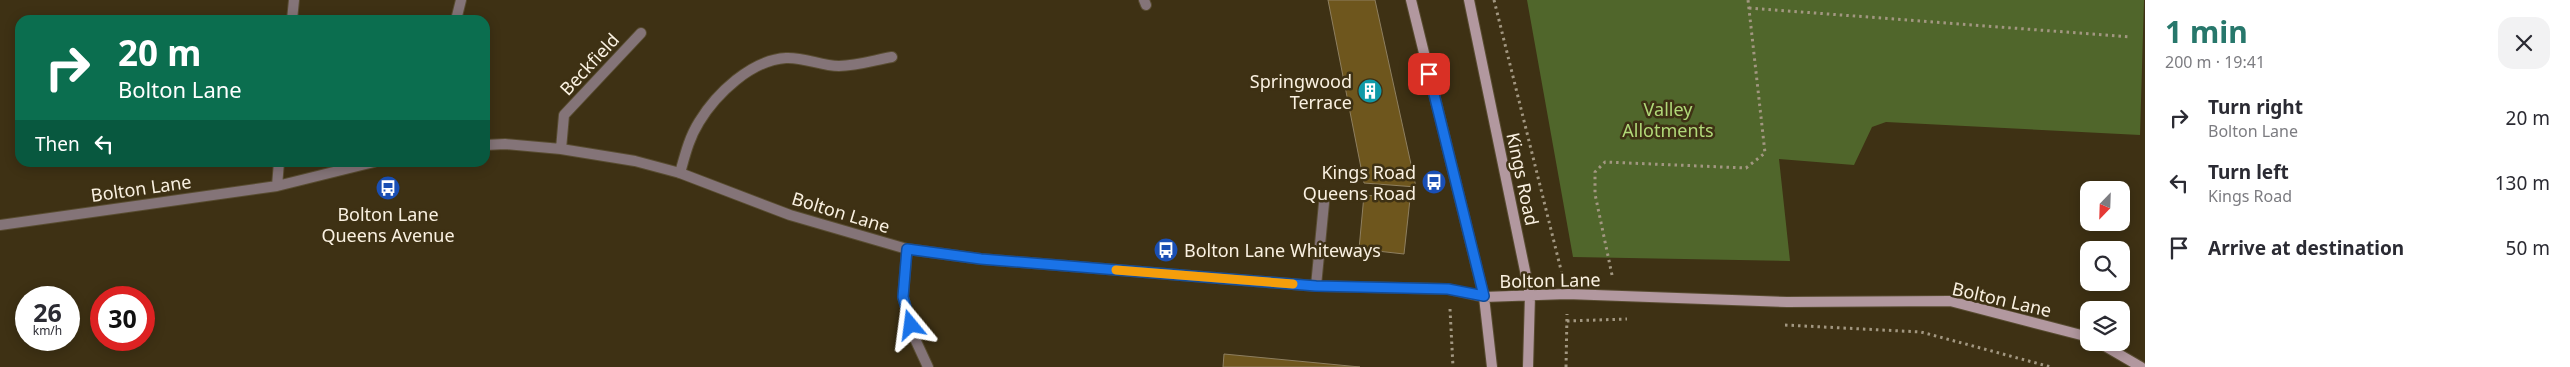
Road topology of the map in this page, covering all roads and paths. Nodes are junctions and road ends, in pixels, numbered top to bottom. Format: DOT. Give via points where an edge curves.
graph roads {
  1 [pos="294,0"];
  2 [pos="461,0"];
  3 [pos="1411,0"];
  4 [pos="1468,0"];
  5 [pos="1494,0"];
  6 [pos="1748,0"];
  7 [pos="1749,8"];
  8 [pos="292,15"];
  9 [pos="457,15"];
  10 [pos="641,33"];
  11 [pos="2131,37"];
  12 [pos="892,57"];
  13 [pos="490,145"];
  14 [pos="561,149"];
  15 [pos="279,167"];
  16 [pos="354,167"];
  17 [pos="680,173"];
  18 [pos="277,186"];
  19 [pos="1324,203"];
  20 [pos="0,225"];
  21 [pos="907,249"];
  22 [pos="1316,286"];
  23 [pos="1448,289"];
  24 [pos="1567,294"];
  25 [pos="1530,295"];
  26 [pos="1484,296"];
  27 [pos="1616,296"];
  28 [pos="1631,318"];
  29 [pos="1775,324"];
  30 [pos="2080,335"];
  31 [pos="2113,351"];
  32 [pos="928,367"];
  33 [pos="1453,367"];
  34 [pos="1492,367"];
  35 [pos="1528,367"];
  36 [pos="1566,367"];
  37 [pos="2051,367"];
  38 [pos="2141,367"];
  1 -- 8 [label="street"];
  2 -- 9 [label="street"];
  3 -- 26 [label="street"];
  4 -- 25 [label="street, Kings Road"];
  5 -- 24 [label="path"];
  6 -- 7 [label="path"];
  7 -- 11 [label="path"];
  7 -- 27 [label="path" via="1765,153 1746,168 1605,162 1595,172 1596,194"];
  10 -- 14 [label="street, Beckfield" via="564,115"];
  12 -- 17 [label="street" via="839,66 784,58 747,72 699,121"];
  13 -- 14 [label="street, Bolton Lane"];
  14 -- 17 [label="street, Bolton Lane"];
  15 -- 18 [label="street"];
  16 -- 18 [label="street, Bolton Lane"];
  17 -- 21 [label="street, Bolton Lane" via="790,215"];
  18 -- 20 [label="street, Bolton Lane"];
  19 -- 22 [label="street"];
  21 -- 22 [label="street, Bolton Lane" via="990,260"];
  21 -- 32 [label="street" via="903,297 915,339"];
  22 -- 23 [label="street, Bolton Lane"];
  23 -- 26 [label="street, Bolton Lane"];
  23 -- 33 [label="path"];
  24 -- 25 [label="street, Bolton Lane"];
  24 -- 27 [label="street, Bolton Lane"];
  25 -- 26 [label="street, Bolton Lane"];
  25 -- 35 [label="street, Kings Road"];
  26 -- 34 [label="street"];
  27 -- 30 [label="street, Bolton Lane" via="1787,302 1950,301"];
  28 -- 36 [label="path" via="1567,322"];
  29 -- 37 [label="path" via="1921,332"];
  31 -- 38 [label="street"];
}
